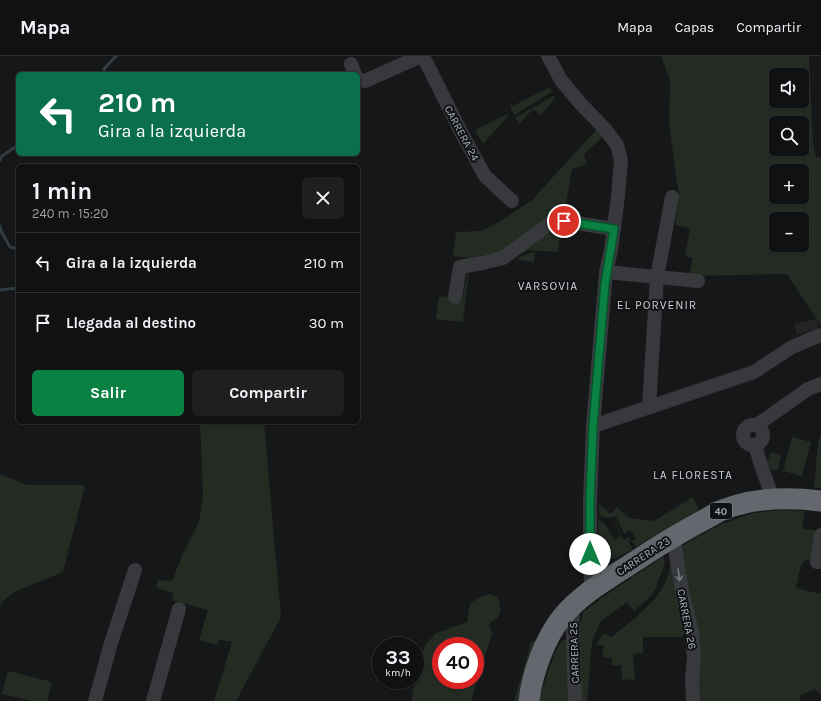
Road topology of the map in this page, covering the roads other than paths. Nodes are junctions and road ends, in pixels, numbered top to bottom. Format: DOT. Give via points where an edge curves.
graph roads {
  1 [pos="422,56"];
  2 [pos="548,56"];
  3 [pos="360,80"];
  4 [pos="672,197"];
  5 [pos="512,202"];
  6 [pos="614,229"];
  7 [pos="606,272"];
  8 [pos="657,277"];
  9 [pos="698,281"];
  10 [pos="455,297"];
  11 [pos="821,336"];
  12 [pos="815,386"];
  13 [pos="821,395"];
  14 [pos="649,406"];
  15 [pos="593,426"];
  16 [pos="773,499"];
  17 [pos="821,501"];
  18 [pos="821,535"];
  19 [pos="673,536"];
  20 [pos="819,562"];
  21 [pos="135,570"];
  22 [pos="592,590"];
  23 [pos="572,606"];
  24 [pos="179,609"];
  25 [pos="95,701"];
  26 [pos="154,701"];
  27 [pos="529,701"];
  28 [pos="576,701"];
  29 [pos="693,701"];
  1 -- 3 [label="street" via="365,81"];
  1 -- 5 [label="street, CARRERA 24" via="485,176"];
  2 -- 6 [label="street" via="561,80 617,145 621,160"];
  4 -- 8 [label="street"];
  6 -- 7 [label="street"];
  6 -- 10 [label="street" via="564,221 549,224 503,258 460,266"];
  7 -- 8 [label="street"];
  7 -- 15 [label="street"];
  8 -- 9 [label="street"];
  8 -- 14 [label="street"];
  11 -- 14 [label="street" via="792,347 754,372"];
  12 -- 13 [label="street"];
  12 -- 16 [label="street" via="757,425 747,427 743,434 748,444 756,445"];
  14 -- 15 [label="street"];
  15 -- 22 [label="street" via="590,500"];
  16 -- 17 [label="highway, CARRERA 23 / 40"];
  16 -- 19 [label="highway, CARRERA 23 / 40" via="748,502 723,510"];
  18 -- 20 [label="street"];
  19 -- 22 [label="highway, CARRERA 23 / 40"];
  19 -- 29 [label="street, CARRERA 26, one-way" via="682,596 692,632"];
  21 -- 25 [label="street"];
  22 -- 23 [label="highway, CARRERA 23 / 40"];
  23 -- 27 [label="highway, CARRERA 23 / 40" via="551,632 535,673"];
  23 -- 28 [label="street, CARRERA 25"];
  24 -- 26 [label="street"];
}
